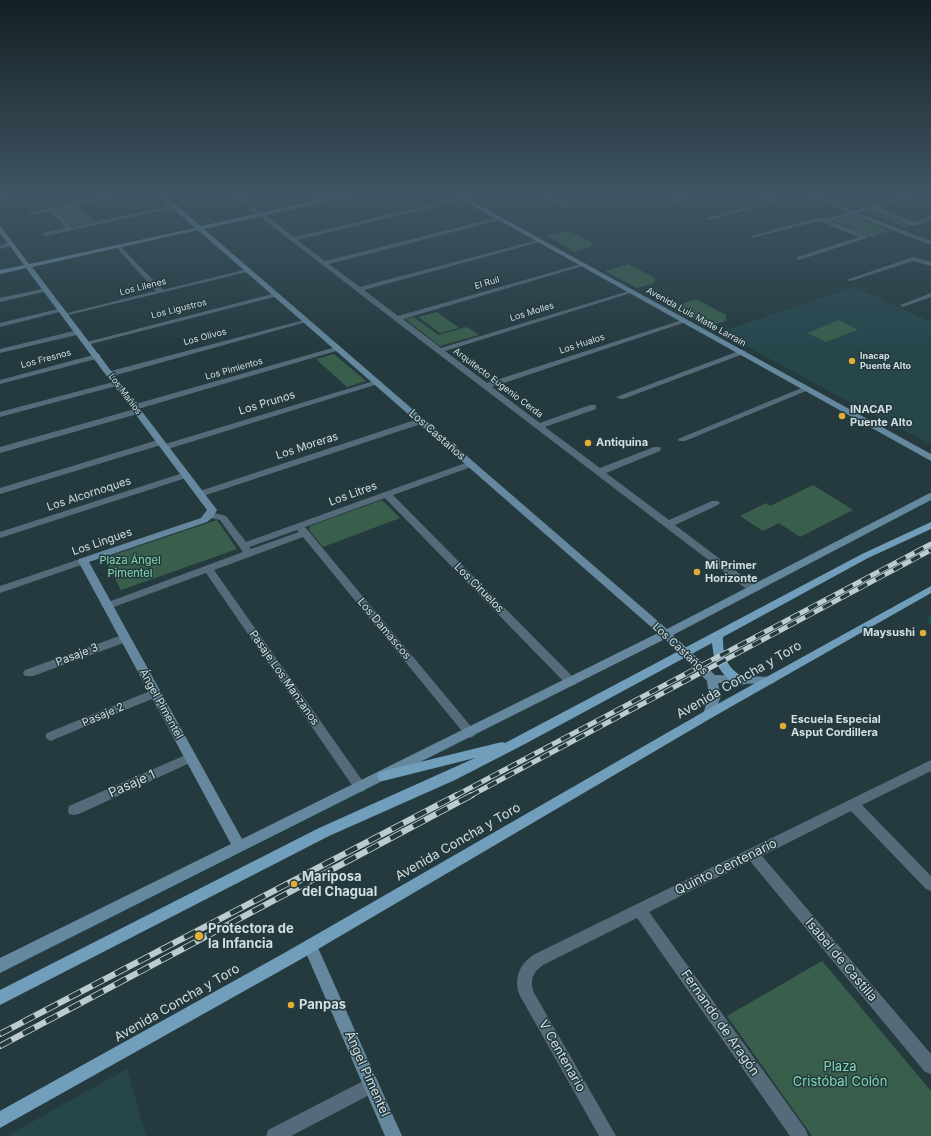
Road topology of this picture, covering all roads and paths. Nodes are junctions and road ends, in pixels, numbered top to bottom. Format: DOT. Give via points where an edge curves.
graph roads {
  1 [pos="14,246"];
  2 [pos="118,246"];
  3 [pos="220,246"];
  4 [pos="301,246"];
  5 [pos="392,246"];
  6 [pos="521,246"];
  7 [pos="549,246"];
  8 [pos="837,246"];
  9 [pos="799,258"];
  10 [pos="931,258"];
  11 [pos="923,260"];
  12 [pos="324,263"];
  13 [pos="931,264"];
  14 [pos="583,265"];
  15 [pos="29,266"];
  16 [pos="248,271"];
  17 [pos="0,272"];
  18 [pos="849,280"];
  19 [pos="46,290"];
  20 [pos="358,290"];
  21 [pos="161,292"];
  22 [pos="631,292"];
  23 [pos="276,295"];
  24 [pos="931,295"];
  25 [pos="0,300"];
  26 [pos="904,305"];
  27 [pos="64,312"];
  28 [pos="396,318"];
  29 [pos="306,321"];
  30 [pos="684,321"];
  31 [pos="0,325"];
  32 [pos="78,332"];
  33 [pos="86,343"];
  34 [pos="339,349"];
  35 [pos="439,351"];
  36 [pos="0,352"];
  37 [pos="742,353"];
  38 [pos="97,356"];
  39 [pos="110,374"];
  40 [pos="0,382"];
  41 [pos="117,383"];
  42 [pos="377,383"];
  43 [pos="486,386"];
  44 [pos="807,389"];
  45 [pos="620,397"];
  46 [pos="593,407"];
  47 [pos="136,409"];
  48 [pos="0,415"];
  49 [pos="421,421"];
  50 [pos="539,426"];
  51 [pos="682,439"];
  52 [pos="163,445"];
  53 [pos="657,449"];
  54 [pos="0,450"];
  55 [pos="931,458"];
  56 [pos="470,464"];
  57 [pos="599,472"];
  58 [pos="186,475"];
  59 [pos="0,491"];
  60 [pos="200,494"];
  61 [pos="387,494"];
  62 [pos="931,496"];
  63 [pos="715,503"];
  64 [pos="210,515"];
  65 [pos="668,524"];
  66 [pos="931,525"];
  67 [pos="302,530"];
  68 [pos="0,535"];
  69 [pos="247,550"];
  70 [pos="83,561"];
  71 [pos="208,568"];
  72 [pos="753,588"];
  73 [pos="931,589"];
  74 [pos="0,590"];
  75 [pos="107,606"];
  76 [pos="666,634"];
  77 [pos="718,636"];
  78 [pos="124,638"];
  79 [pos="686,653"];
  80 [pos="29,673"];
  81 [pos="712,679"];
  82 [pos="770,680"];
  83 [pos="741,681"];
  84 [pos="571,682"];
  85 [pos="155,693"];
  86 [pos="709,714"];
  87 [pos="470,733"];
  88 [pos="51,736"];
  89 [pos="519,742"];
  90 [pos="190,758"];
  91 [pos="931,765"];
  92 [pos="383,776"];
  93 [pos="360,787"];
  94 [pos="852,804"];
  95 [pos="74,810"];
  96 [pos="239,847"];
  97 [pos="752,854"];
  98 [pos="931,885"];
  99 [pos="639,910"];
  100 [pos="310,946"];
  101 [pos="0,966"];
  102 [pos="525,974"];
  103 [pos="0,998"];
  104 [pos="931,1066"];
  105 [pos="371,1085"];
  106 [pos="0,1120"];
  107 [pos="274,1136"];
  108 [pos="394,1136"];
  109 [pos="608,1136"];
  110 [pos="800,1136"];
  1 -- 15 [label="street, Los Mañíos"];
  2 -- 15 [label="street"];
  2 -- 21 [label="street"];
  3 -- 16 [label="street, Los Castaños"];
  4 -- 12 [label="street, Arquitecto Eugenio Cerda"];
  5 -- 12 [label="street"];
  6 -- 20 [label="street"];
  7 -- 14 [label="street, Avenida Luis Matte Larraín"];
  8 -- 9 [label="street"];
  10 -- 11 [label="street"];
  11 -- 13 [label="street"];
  11 -- 18 [label="street" via="913,259"];
  12 -- 20 [label="street, Arquitecto Eugenio Cerda"];
  14 -- 22 [label="street, Avenida Luis Matte Larraín"];
  14 -- 28 [label="street, El Ruil"];
  15 -- 17 [label="street"];
  15 -- 19 [label="street, Los Mañíos"];
  16 -- 21 [label="street, Los Lilenes"];
  16 -- 23 [label="street, Los Castaños"];
  19 -- 25 [label="street"];
  19 -- 27 [label="street, Los Mañíos"];
  20 -- 28 [label="street, Arquitecto Eugenio Cerda"];
  21 -- 27 [label="street, Los Lilenes"];
  22 -- 30 [label="street, Avenida Luis Matte Larraín"];
  22 -- 35 [label="street, Los Molles"];
  23 -- 29 [label="street, Los Castaños"];
  23 -- 33 [label="street, Los Ligustros"];
  24 -- 26 [label="street"];
  27 -- 31 [label="street, Los Lilenes"];
  27 -- 32 [label="street, Los Mañíos"];
  28 -- 35 [label="street, Arquitecto Eugenio Cerda"];
  29 -- 34 [label="street, Los Castaños"];
  29 -- 39 [label="street, Los Olivos"];
  30 -- 37 [label="street, Avenida Luis Matte Larraín"];
  30 -- 43 [label="street, Los Hualos"];
  32 -- 33 [label="street, Los Mañíos"];
  32 -- 36 [label="street"];
  33 -- 38 [label="street, Los Mañíos"];
  34 -- 42 [label="street, Los Castaños"];
  34 -- 47 [label="street, Los Pimientos"];
  35 -- 43 [label="street, Arquitecto Eugenio Cerda"];
  37 -- 44 [label="street, Avenida Luis Matte Larraín"];
  37 -- 45 [label="street"];
  38 -- 39 [label="street, Los Mañíos"];
  38 -- 40 [label="street, Los Fresnos"];
  39 -- 41 [label="street, Los Mañíos"];
  41 -- 47 [label="street, Los Mañíos"];
  41 -- 48 [label="street"];
  42 -- 49 [label="street, Los Castaños"];
  42 -- 52 [label="street, Los Prunos"];
  43 -- 50 [label="street, Arquitecto Eugenio Cerda"];
  44 -- 51 [label="street"];
  44 -- 55 [label="street, Avenida Luis Matte Larraín"];
  46 -- 50 [label="street"];
  47 -- 52 [label="street, Los Mañíos"];
  47 -- 54 [label="street, Los Pimientos"];
  49 -- 56 [label="street, Los Castaños"];
  49 -- 60 [label="street, Los Moreras"];
  50 -- 57 [label="street, Arquitecto Eugenio Cerda"];
  52 -- 58 [label="street, Los Mañíos"];
  52 -- 59 [label="street, Los Prunos"];
  53 -- 57 [label="street"];
  56 -- 61 [label="street, Los Litres"];
  56 -- 76 [label="street, Los Castaños"];
  57 -- 65 [label="street, Arquitecto Eugenio Cerda"];
  58 -- 60 [label="street, Los Mañíos"];
  58 -- 68 [label="street, Los Alcornoques"];
  60 -- 64 [label="street, Los Mañíos" via="212,510"];
  61 -- 67 [label="street, Los Litres"];
  61 -- 84 [label="street, Los Ciruelos"];
  62 -- 72 [label="street"];
  63 -- 65 [label="street"];
  64 -- 69 [label="street" via="223,518"];
  64 -- 70 [label="street, Los Lingues" via="204,520"];
  65 -- 72 [label="street, Arquitecto Eugenio Cerda"];
  66 -- 77 [label="main road" via="865,556"];
  67 -- 69 [label="street, Los Litres"];
  67 -- 87 [label="street, Los Damascos"];
  69 -- 71 [label="street, Los Litres"];
  70 -- 74 [label="street, Los Lingues"];
  70 -- 75 [label="street, Ángel Pimentel"];
  71 -- 75 [label="street, Los Litres"];
  71 -- 93 [label="street, Pasaje Los Manzanos"];
  72 -- 76 [label="street"];
  73 -- 82 [label="main road, Avenida Concha y Toro"];
  75 -- 78 [label="street, Ángel Pimentel"];
  76 -- 79 [label="street, Los Castaños"];
  76 -- 84 [label="street"];
  77 -- 79 [label="main road"];
  77 -- 83 [label="main road" via="717,651 721,663"];
  78 -- 80 [label="street, Pasaje 3"];
  78 -- 85 [label="street, Ángel Pimentel"];
  79 -- 81 [label="street, Los Castaños"];
  79 -- 89 [label="main road"];
  81 -- 83 [label="street, Los Castaños"];
  81 -- 86 [label="street, Los Castaños" via="715,696"];
  82 -- 83 [label="street, Los Castaños"];
  82 -- 86 [label="main road, Avenida Concha y Toro"];
  84 -- 87 [label="street"];
  85 -- 88 [label="street, Pasaje 2"];
  85 -- 90 [label="street, Ángel Pimentel"];
  86 -- 100 [label="main road, Avenida Concha y Toro"];
  87 -- 92 [label="street"];
  89 -- 92 [label="main road"];
  89 -- 103 [label="main road" via="451,776 324,832"];
  90 -- 95 [label="street, Pasaje 1"];
  90 -- 96 [label="street, Ángel Pimentel"];
  91 -- 94 [label="street, Quinto Centenario"];
  92 -- 93 [label="street"];
  93 -- 96 [label="street"];
  94 -- 97 [label="street, Quinto Centenario"];
  94 -- 98 [label="street"];
  96 -- 101 [label="street"];
  97 -- 99 [label="street, Quinto Centenario"];
  97 -- 104 [label="street, Isabel de Castilla"];
  99 -- 102 [label="street, Quinto Centenario" via="538,960"];
  99 -- 110 [label="street, Fernando de Aragón"];
  100 -- 105 [label="street, Ángel Pimentel"];
  100 -- 106 [label="main road, Avenida Concha y Toro"];
  102 -- 109 [label="street, V Centenario" via="527,994"];
  105 -- 107 [label="street"];
  105 -- 108 [label="street, Ángel Pimentel"];
}
